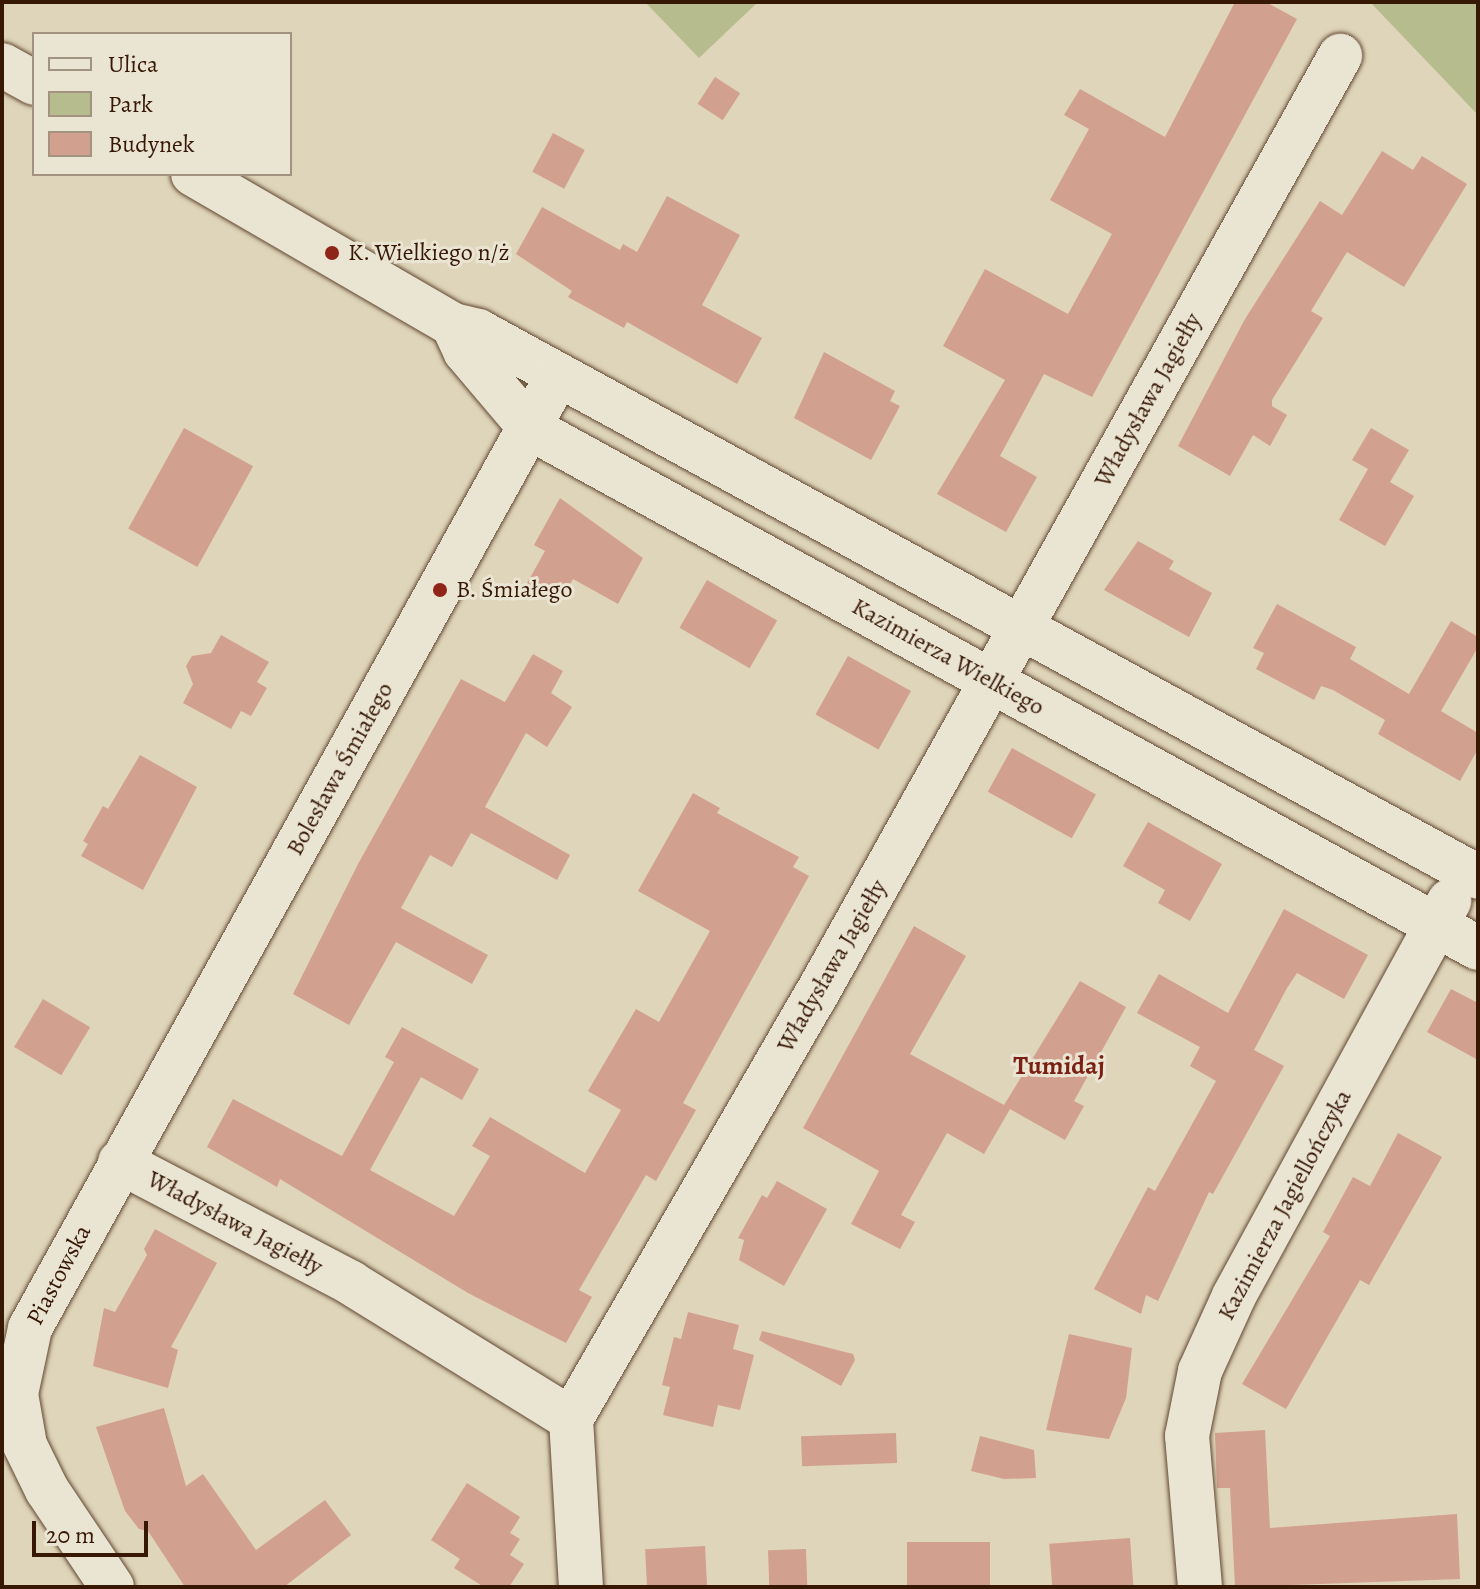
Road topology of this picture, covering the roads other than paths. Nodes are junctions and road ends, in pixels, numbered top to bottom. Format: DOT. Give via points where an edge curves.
graph roads {
  1 [pos="1340,56"];
  2 [pos="2,65"];
  3 [pos="32,82"];
  4 [pos="196,176"];
  5 [pos="453,325"];
  6 [pos="558,375"];
  7 [pos="530,428"];
  8 [pos="1020,629"];
  9 [pos="992,682"];
  10 [pos="1474,866"];
  11 [pos="1435,925"];
  12 [pos="1478,948"];
  13 [pos="120,1162"];
  14 [pos="9,1392"];
  15 [pos="571,1419"];
  16 [pos="112,1587"];
  17 [pos="581,1587"];
  18 [pos="1200,1587"];
  1 -- 8 [label="street, Władysława Jagiełły"];
  2 -- 3 [label="street"];
  4 -- 5 [label="street"];
  5 -- 6 [label="street" via="478,331"];
  5 -- 7 [label="street, Kazimierza Wielkiego" via="465,351"];
  6 -- 7 [label="street, Bolesława Śmiałego"];
  6 -- 8 [label="street"];
  7 -- 9 [label="street, Kazimierza Wielkiego"];
  7 -- 13 [label="street, Bolesława Śmiałego"];
  8 -- 9 [label="street, Władysława Jagiełły"];
  8 -- 10 [label="street"];
  9 -- 11 [label="street, Kazimierza Wielkiego"];
  9 -- 15 [label="street, Władysława Jagiełły"];
  10 -- 11 [label="street, Kazimierza Jagiellończyka"];
  11 -- 12 [label="street, Kazimierza Wielkiego"];
  11 -- 18 [label="street, Kazimierza Jagiellończyka" via="1234,1296 1200,1371 1187,1436"];
  13 -- 14 [label="street, Piastowska" via="30,1328"];
  13 -- 15 [label="street, Władysława Jagiełły" via="351,1283"];
  14 -- 16 [label="street, Piastowska" via="25,1445 47,1490"];
  15 -- 17 [label="street"];
}
